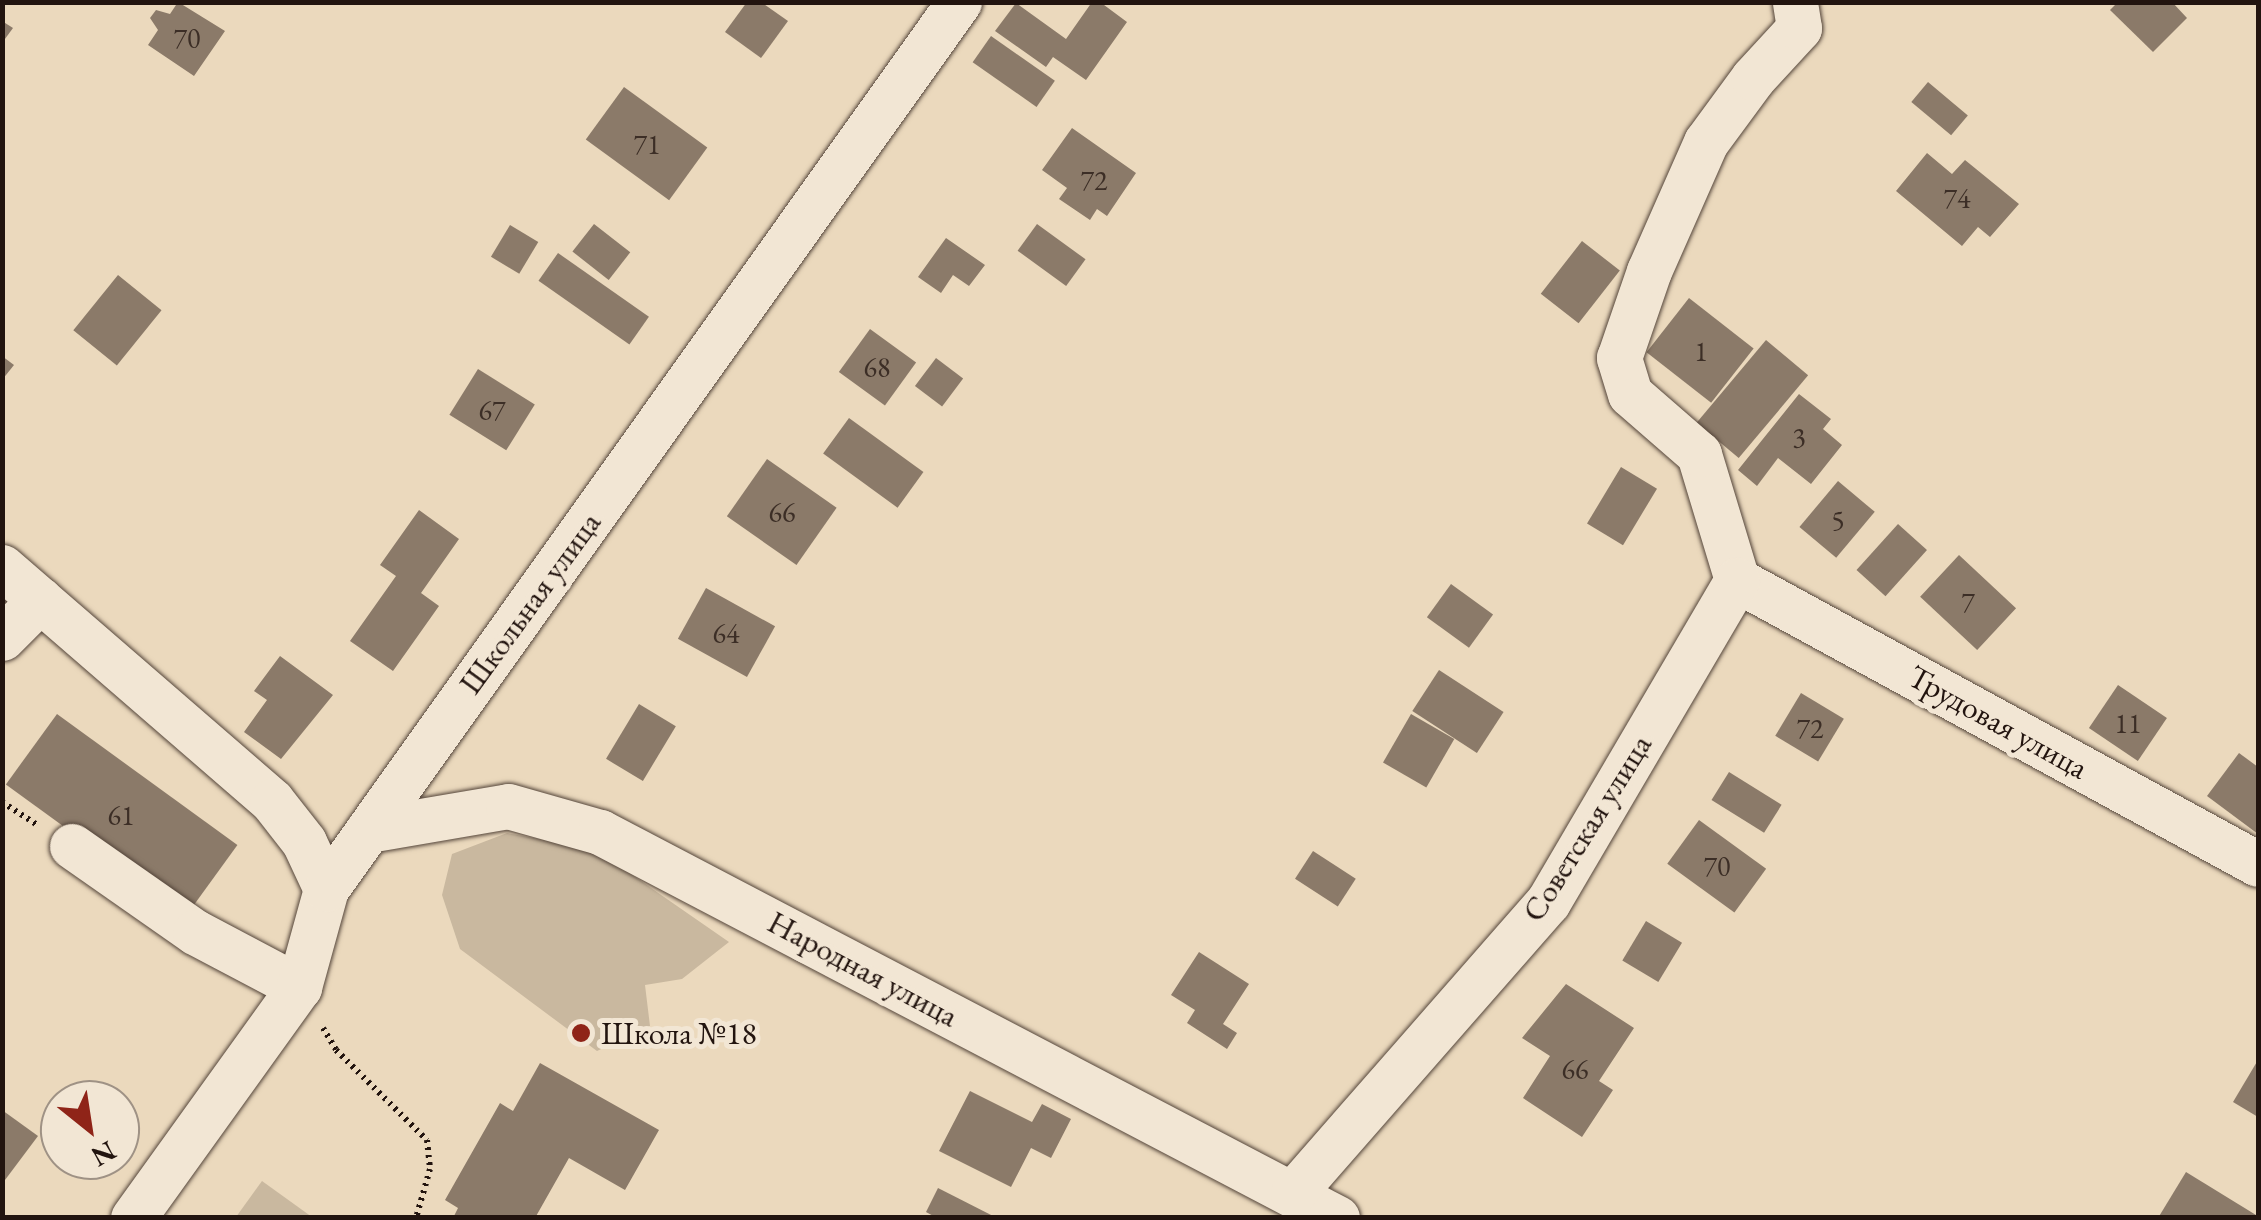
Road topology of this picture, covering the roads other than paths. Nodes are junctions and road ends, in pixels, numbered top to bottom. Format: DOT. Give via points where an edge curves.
graph roads {
  1 [pos="959,2"];
  2 [pos="1795,2"];
  3 [pos="2,568"];
  4 [pos="1737,580"];
  5 [pos="40,600"];
  6 [pos="2,638"];
  7 [pos="368,830"];
  8 [pos="72,846"];
  9 [pos="2258,864"];
  10 [pos="326,889"];
  11 [pos="299,987"];
  12 [pos="1318,1209"];
  13 [pos="133,1218"];
  1 -- 7 [label="street, Школьная улица"];
  2 -- 4 [label="street" via="1799,28 1706,142 1619,358 1630,394 1699,454"];
  3 -- 5 [label="street"];
  4 -- 9 [label="street, Трудовая улица"];
  4 -- 12 [label="street, Советская улица" via="1548,902"];
  5 -- 6 [label="street"];
  5 -- 10 [label="street" via="272,800 304,842"];
  7 -- 10 [label="street, Школьная улица"];
  7 -- 12 [label="street, Народная улица" via="508,806 600,832"];
  8 -- 11 [label="street" via="195,932"];
  10 -- 11 [label="street, Школьная улица"];
  11 -- 13 [label="street, Школьная улица"];
}
